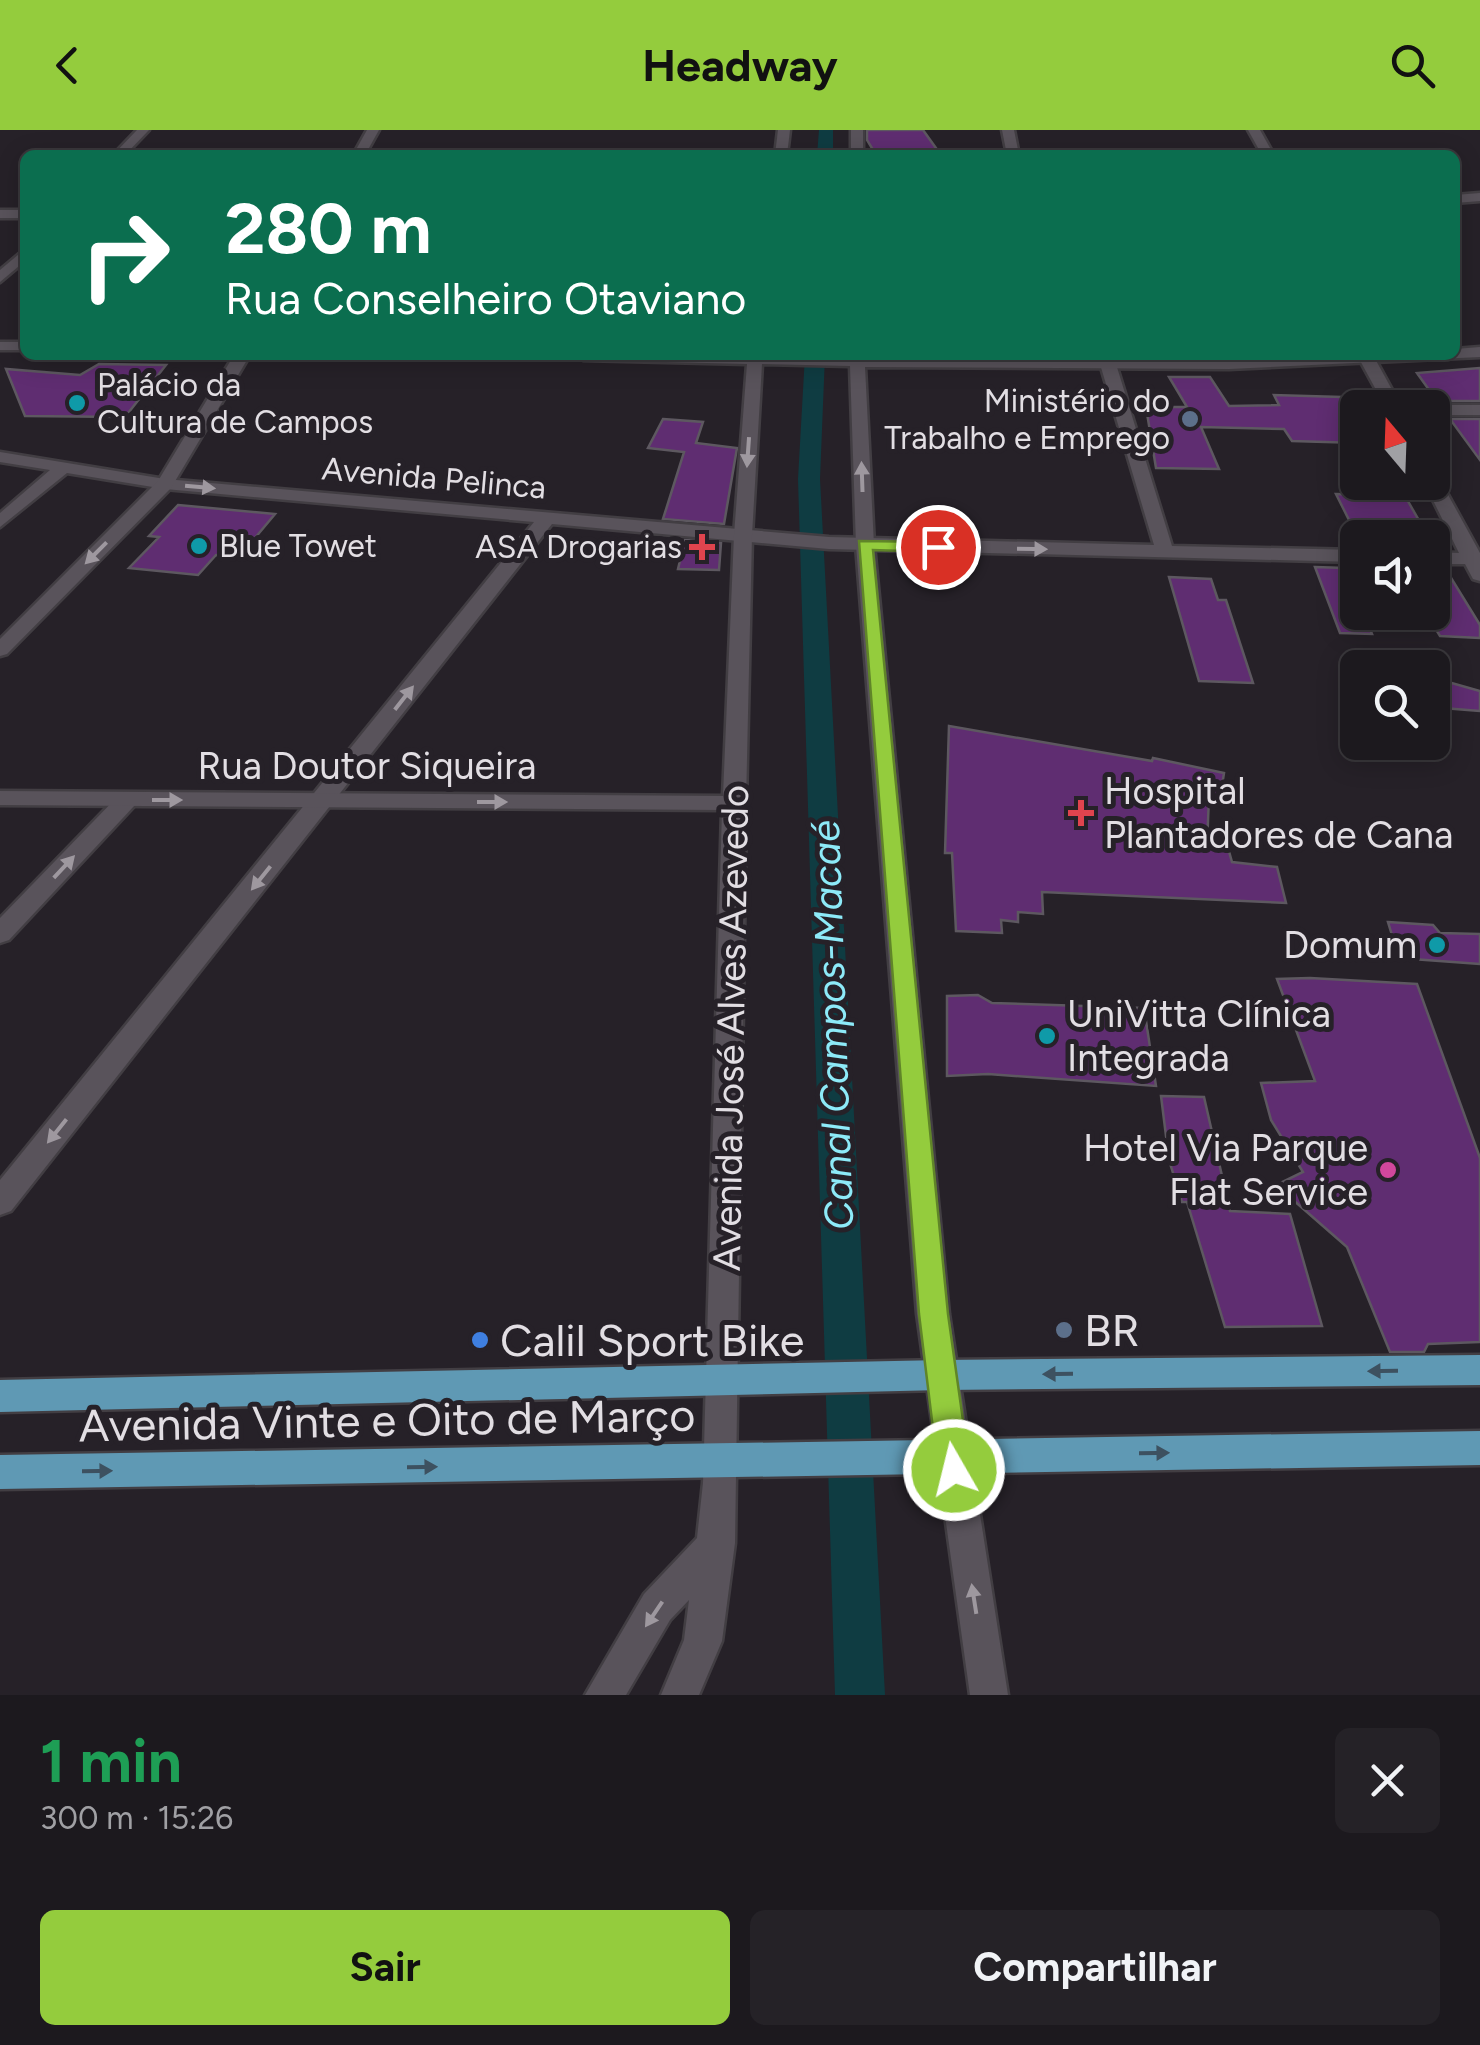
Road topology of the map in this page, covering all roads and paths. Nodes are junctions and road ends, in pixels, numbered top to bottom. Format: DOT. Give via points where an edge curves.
graph roads {
  1 [pos="142,130"];
  2 [pos="124,150"];
  3 [pos="20,258"];
  4 [pos="0,278"];
  5 [pos="239,360"];
  6 [pos="754,360"];
  7 [pos="796,360"];
  8 [pos="826,360"];
  9 [pos="857,360"];
  10 [pos="941,360"];
  11 [pos="1280,360"];
  12 [pos="1367,360"];
  13 [pos="1108,364"];
  14 [pos="1384,390"];
  15 [pos="1450,410"];
  16 [pos="1480,410"];
  17 [pos="0,458"];
  18 [pos="63,468"];
  19 [pos="164,484"];
  20 [pos="1442,500"];
  21 [pos="546,519"];
  22 [pos="0,522"];
  23 [pos="743,536"];
  24 [pos="864,545"];
  25 [pos="1165,552"];
  26 [pos="1340,556"];
  27 [pos="1450,560"];
  28 [pos="1477,564"];
  29 [pos="0,650"];
  30 [pos="0,798"];
  31 [pos="127,800"];
  32 [pos="322,802"];
  33 [pos="734,803"];
  34 [pos="0,934"];
  35 [pos="0,1202"];
  36 [pos="1480,1370"];
  37 [pos="942,1375"];
  38 [pos="724,1381"];
  39 [pos="0,1396"];
  40 [pos="1480,1448"];
  41 [pos="952,1456"];
  42 [pos="722,1463"];
  43 [pos="0,1472"];
  44 [pos="716,1543"];
  45 [pos="604,1695"];
  46 [pos="680,1695"];
  47 [pos="989,1695"];
  1 -- 2 [label="main road"];
  3 -- 4 [label="main road"];
  5 -- 19 [label="main road"];
  6 -- 23 [label="main road, Avenida José Alves Azevedo, one-way"];
  7 -- 8 [label="main road"];
  24 -- 9 [label="main road, one-way"];
  10 -- 13 [label="main road"];
  11 -- 13 [label="main road"];
  12 -- 14 [label="main road"];
  13 -- 25 [label="main road"];
  15 -- 16 [label="main road"];
  17 -- 18 [label="main road, Avenida Pelinca"];
  18 -- 19 [label="main road, Avenida Pelinca"];
  18 -- 22 [label="main road"];
  19 -- 21 [label="main road, Avenida Pelinca, one-way"];
  19 -- 29 [label="main road, one-way"];
  20 -- 28 [label="main road"];
  21 -- 23 [label="main road, Avenida Pelinca"];
  32 -- 21 [label="main road, one-way"];
  23 -- 24 [label="main road, Avenida Pelinca"];
  23 -- 33 [label="main road, Avenida José Alves Azevedo"];
  24 -- 25 [label="main road, Avenida Pelinca, one-way"];
  24 -- 37 [label="main road"];
  25 -- 26 [label="main road, Avenida Pelinca"];
  27 -- 28 [label="main road"];
  30 -- 31 [label="main road, Rua Doutor Siqueira"];
  31 -- 32 [label="main road, Rua Doutor Siqueira, one-way"];
  34 -- 31 [label="main road, one-way"];
  32 -- 33 [label="main road, Rua Doutor Siqueira, one-way"];
  32 -- 35 [label="main road, one-way"];
  33 -- 38 [label="main road, Avenida José Alves Azevedo"];
  36 -- 37 [label="main road, one-way"];
  37 -- 38 [label="main road, Avenida Vinte e Oito de Março"];
  37 -- 41 [label="main road"];
  38 -- 39 [label="main road, Avenida Vinte e Oito de Março"];
  38 -- 42 [label="main road, Avenida José Alves Azevedo"];
  41 -- 40 [label="main road, one-way"];
  41 -- 42 [label="main road, Avenida Vinte e Oito de Março"];
  47 -- 41 [label="main road, one-way"];
  43 -- 42 [label="main road, Avenida Vinte e Oito de Março, one-way"];
  42 -- 44 [label="main road, Avenida José Alves Azevedo"];
  44 -- 45 [label="main road, one-way" via="656,1608"];
  44 -- 46 [label="main road, Avenida José Alves Azevedo" via="704,1641"];
}
